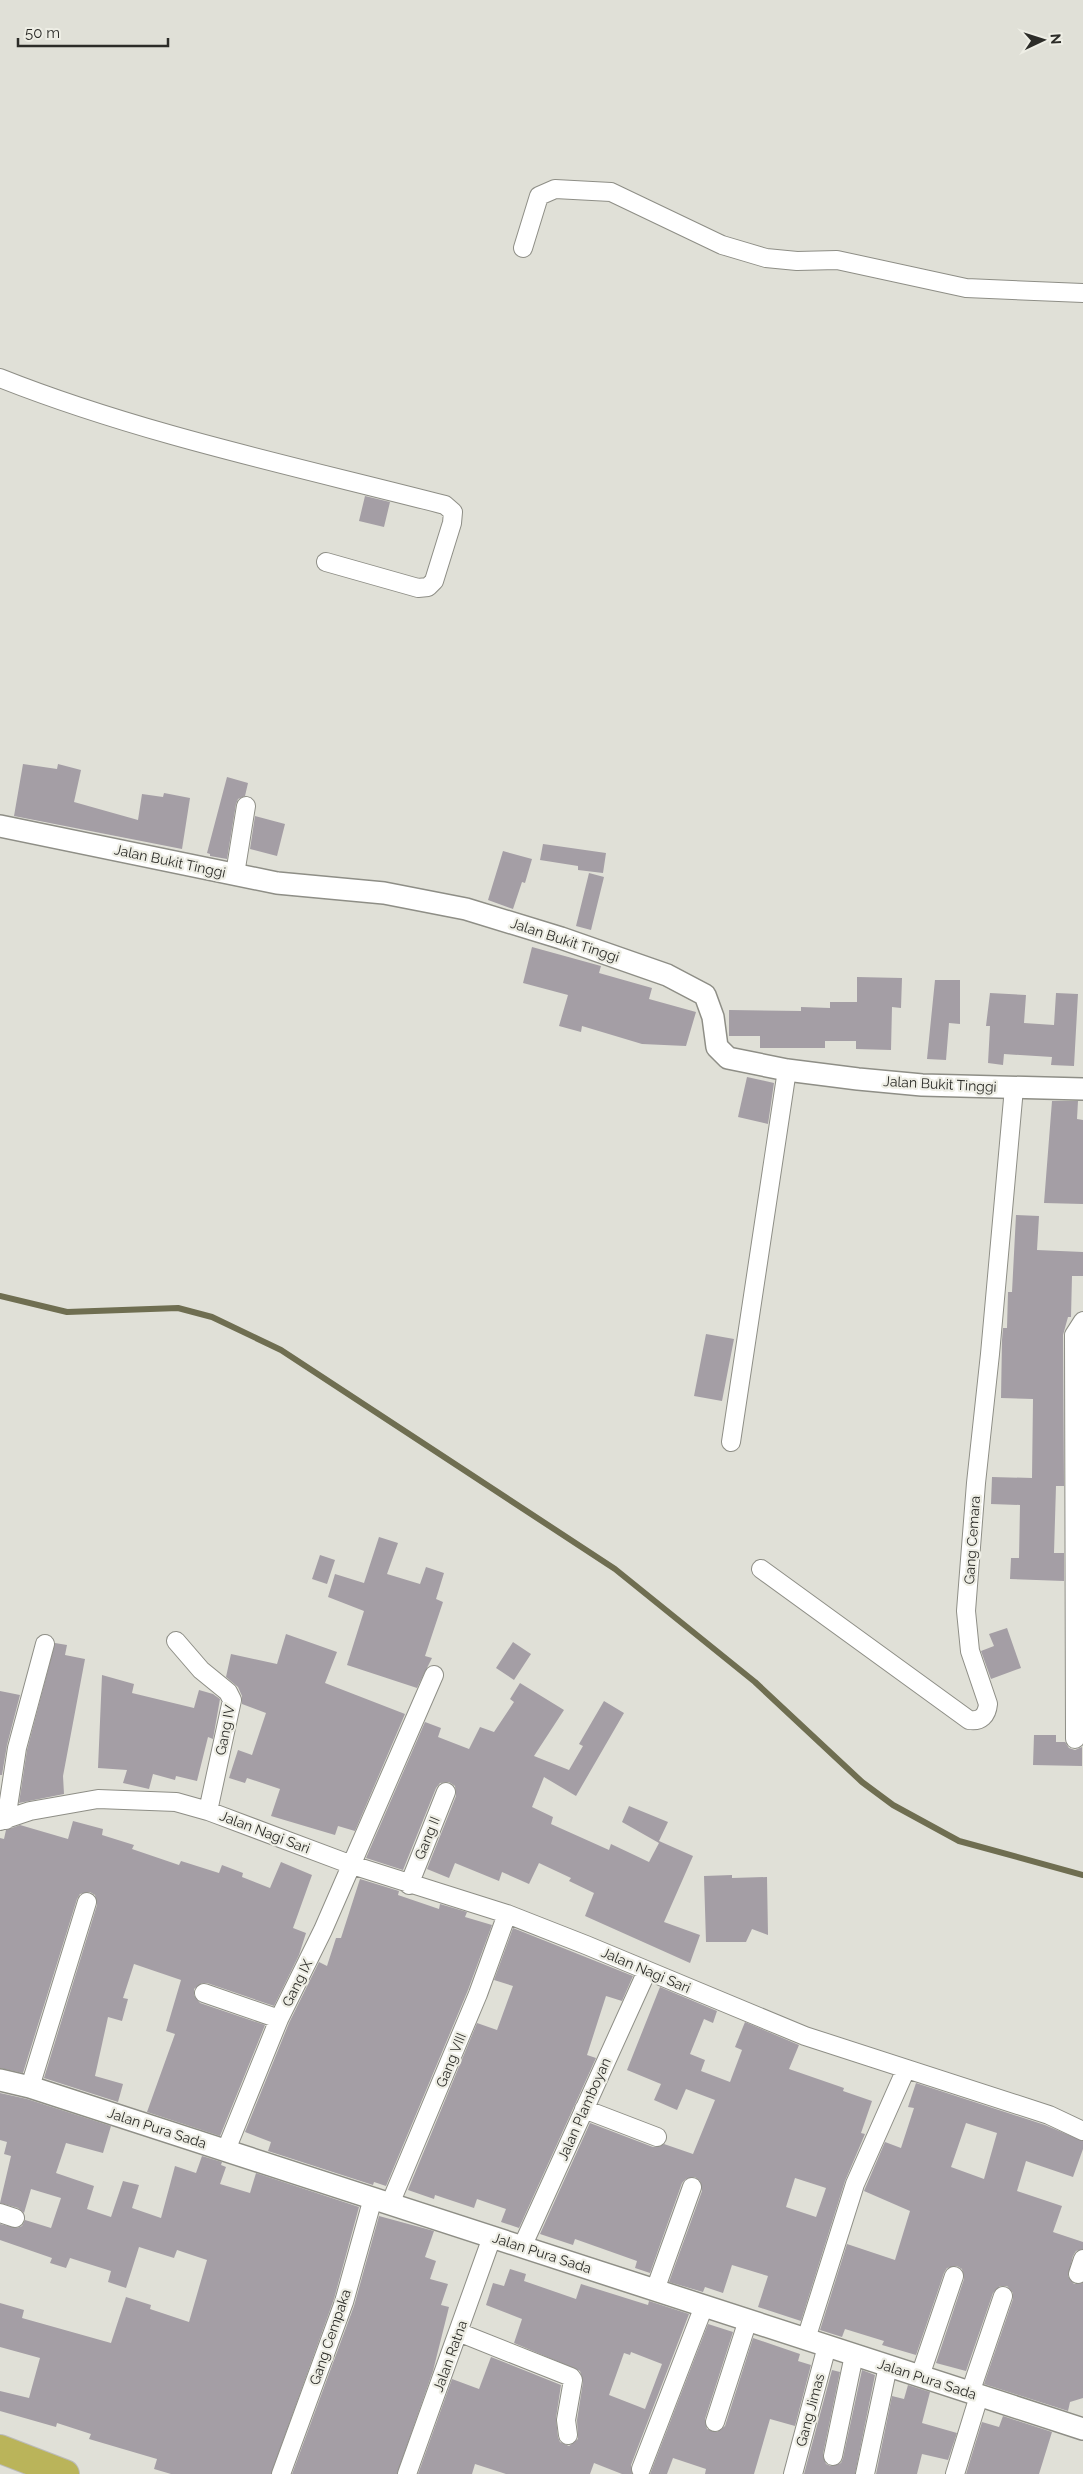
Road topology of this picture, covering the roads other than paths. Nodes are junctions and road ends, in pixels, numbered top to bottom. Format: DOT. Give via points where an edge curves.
graph roads {
  1 [pos="523,248"];
  2 [pos="1083,294"];
  3 [pos="0,378"];
  4 [pos="326,562"];
  5 [pos="246,806"];
  6 [pos="0,826"];
  7 [pos="235,874"];
  8 [pos="787,1070"];
  9 [pos="1014,1088"];
  10 [pos="1083,1089"];
  11 [pos="1083,1321"];
  12 [pos="731,1442"];
  13 [pos="761,1569"];
  14 [pos="176,1641"];
  15 [pos="45,1644"];
  16 [pos="434,1675"];
  17 [pos="1075,1739"];
  18 [pos="446,1792"];
  19 [pos="208,1810"];
  20 [pos="3,1820"];
  21 [pos="352,1866"];
  22 [pos="409,1885"];
  23 [pos="87,1902"];
  24 [pos="506,1914"];
  25 [pos="646,1971"];
  26 [pos="204,1993"];
  27 [pos="279,2019"];
  28 [pos="272,2057"];
  29 [pos="906,2070"];
  30 [pos="0,2080"];
  31 [pos="30,2087"];
  32 [pos="584,2109"];
  33 [pos="1083,2131"];
  34 [pos="658,2137"];
  35 [pos="226,2143"];
  36 [pos="692,2187"];
  37 [pos="381,2201"];
  38 [pos="376,2227"];
  39 [pos="492,2237"];
  40 [pos="522,2247"];
  41 [pos="954,2276"];
  42 [pos="355,2284"];
  43 [pos="655,2290"];
  44 [pos="1003,2296"];
  45 [pos="704,2306"];
  46 [pos="748,2320"];
  47 [pos="458,2332"];
  48 [pos="806,2339"];
  49 [pos="827,2346"];
  50 [pos="854,2355"];
  51 [pos="888,2366"];
  52 [pos="920,2376"];
  53 [pos="975,2394"];
  54 [pos="715,2422"];
  55 [pos="1083,2429"];
  56 [pos="568,2435"];
  57 [pos="0,2449"];
  58 [pos="833,2456"];
  59 [pos="641,2469"];
  60 [pos="65,2474"];
  61 [pos="281,2474"];
  62 [pos="406,2474"];
  63 [pos="793,2474"];
  64 [pos="865,2474"];
  65 [pos="955,2474"];
  1 -- 2 [label="street" via="539,196 555,189 611,192 722,245 766,258 837,260 966,288"];
  3 -- 4 [label="street" via="54,399 445,505 453,512 430,586 418,588"];
  5 -- 7 [label="street"];
  6 -- 7 [label="street, Jalan Bukit Tinggi"];
  7 -- 8 [label="street, Jalan Bukit Tinggi" via="286,884 384,893 466,909 668,975 705,995 721,1053 728,1058"];
  8 -- 9 [label="street, Jalan Bukit Tinggi" via="922,1086"];
  8 -- 12 [label="street"];
  9 -- 10 [label="street, Jalan Bukit Tinggi"];
  9 -- 13 [label="street, Gang Cemara" via="966,1611 970,1651 988,1704 987,1712 975,1721 969,1720"];
  11 -- 17 [label="street" via="1074,1335"];
  14 -- 19 [label="street, Gang IV" via="201,1670 228,1692 232,1700"];
  15 -- 20 [label="street" via="17,1748"];
  16 -- 21 [label="street, Gang IX"];
  18 -- 22 [label="street, Gang II"];
  19 -- 20 [label="street, Jalan Nagi Sari" via="176,1802 98,1799 30,1811"];
  19 -- 21 [label="street, Jalan Nagi Sari"];
  21 -- 22 [label="street, Jalan Nagi Sari"];
  21 -- 27 [label="street, Gang IX"];
  22 -- 24 [label="street, Jalan Nagi Sari"];
  23 -- 31 [label="street"];
  24 -- 25 [label="street, Jalan Nagi Sari"];
  24 -- 37 [label="street, Gang VIII" via="474,2003"];
  25 -- 29 [label="street, Jalan Nagi Sari" via="805,2036"];
  25 -- 32 [label="street, Jalan Plamboyan"];
  26 -- 27 [label="street"];
  27 -- 35 [label="street, Gang IX"];
  28 -- 35 [label="street"];
  29 -- 33 [label="street, Jalan Nagi Sari" via="1049,2115"];
  29 -- 48 [label="street" via="855,2184"];
  30 -- 31 [label="street, Jalan Pura Sada"];
  31 -- 35 [label="street, Jalan Pura Sada"];
  32 -- 34 [label="street"];
  32 -- 40 [label="street, Jalan Plamboyan"];
  35 -- 37 [label="street, Jalan Pura Sada"];
  36 -- 43 [label="street"];
  37 -- 39 [label="street, Jalan Pura Sada"];
  37 -- 61 [label="street, Gang Cempaka"];
  38 -- 42 [label="street, Gang Cempaka"];
  39 -- 40 [label="street, Jalan Pura Sada"];
  39 -- 47 [label="street, Jalan Ratna"];
  40 -- 43 [label="street, Jalan Pura Sada"];
  41 -- 52 [label="street"];
  43 -- 45 [label="street, Jalan Pura Sada"];
  44 -- 53 [label="street"];
  45 -- 46 [label="street, Jalan Pura Sada"];
  45 -- 59 [label="street"];
  46 -- 48 [label="street, Jalan Pura Sada"];
  46 -- 54 [label="street"];
  47 -- 56 [label="street" via="571,2377 566,2420"];
  47 -- 62 [label="street, Jalan Ratna"];
  48 -- 49 [label="street, Jalan Pura Sada"];
  49 -- 50 [label="street, Jalan Pura Sada"];
  49 -- 63 [label="street, Gang Jimas"];
  50 -- 51 [label="street, Jalan Pura Sada"];
  50 -- 58 [label="street"];
  51 -- 52 [label="street, Jalan Pura Sada"];
  51 -- 64 [label="street"];
  52 -- 53 [label="street, Jalan Pura Sada"];
  53 -- 55 [label="street, Jalan Pura Sada"];
  53 -- 65 [label="street"];
  57 -- 60 [label="highway"];
}
